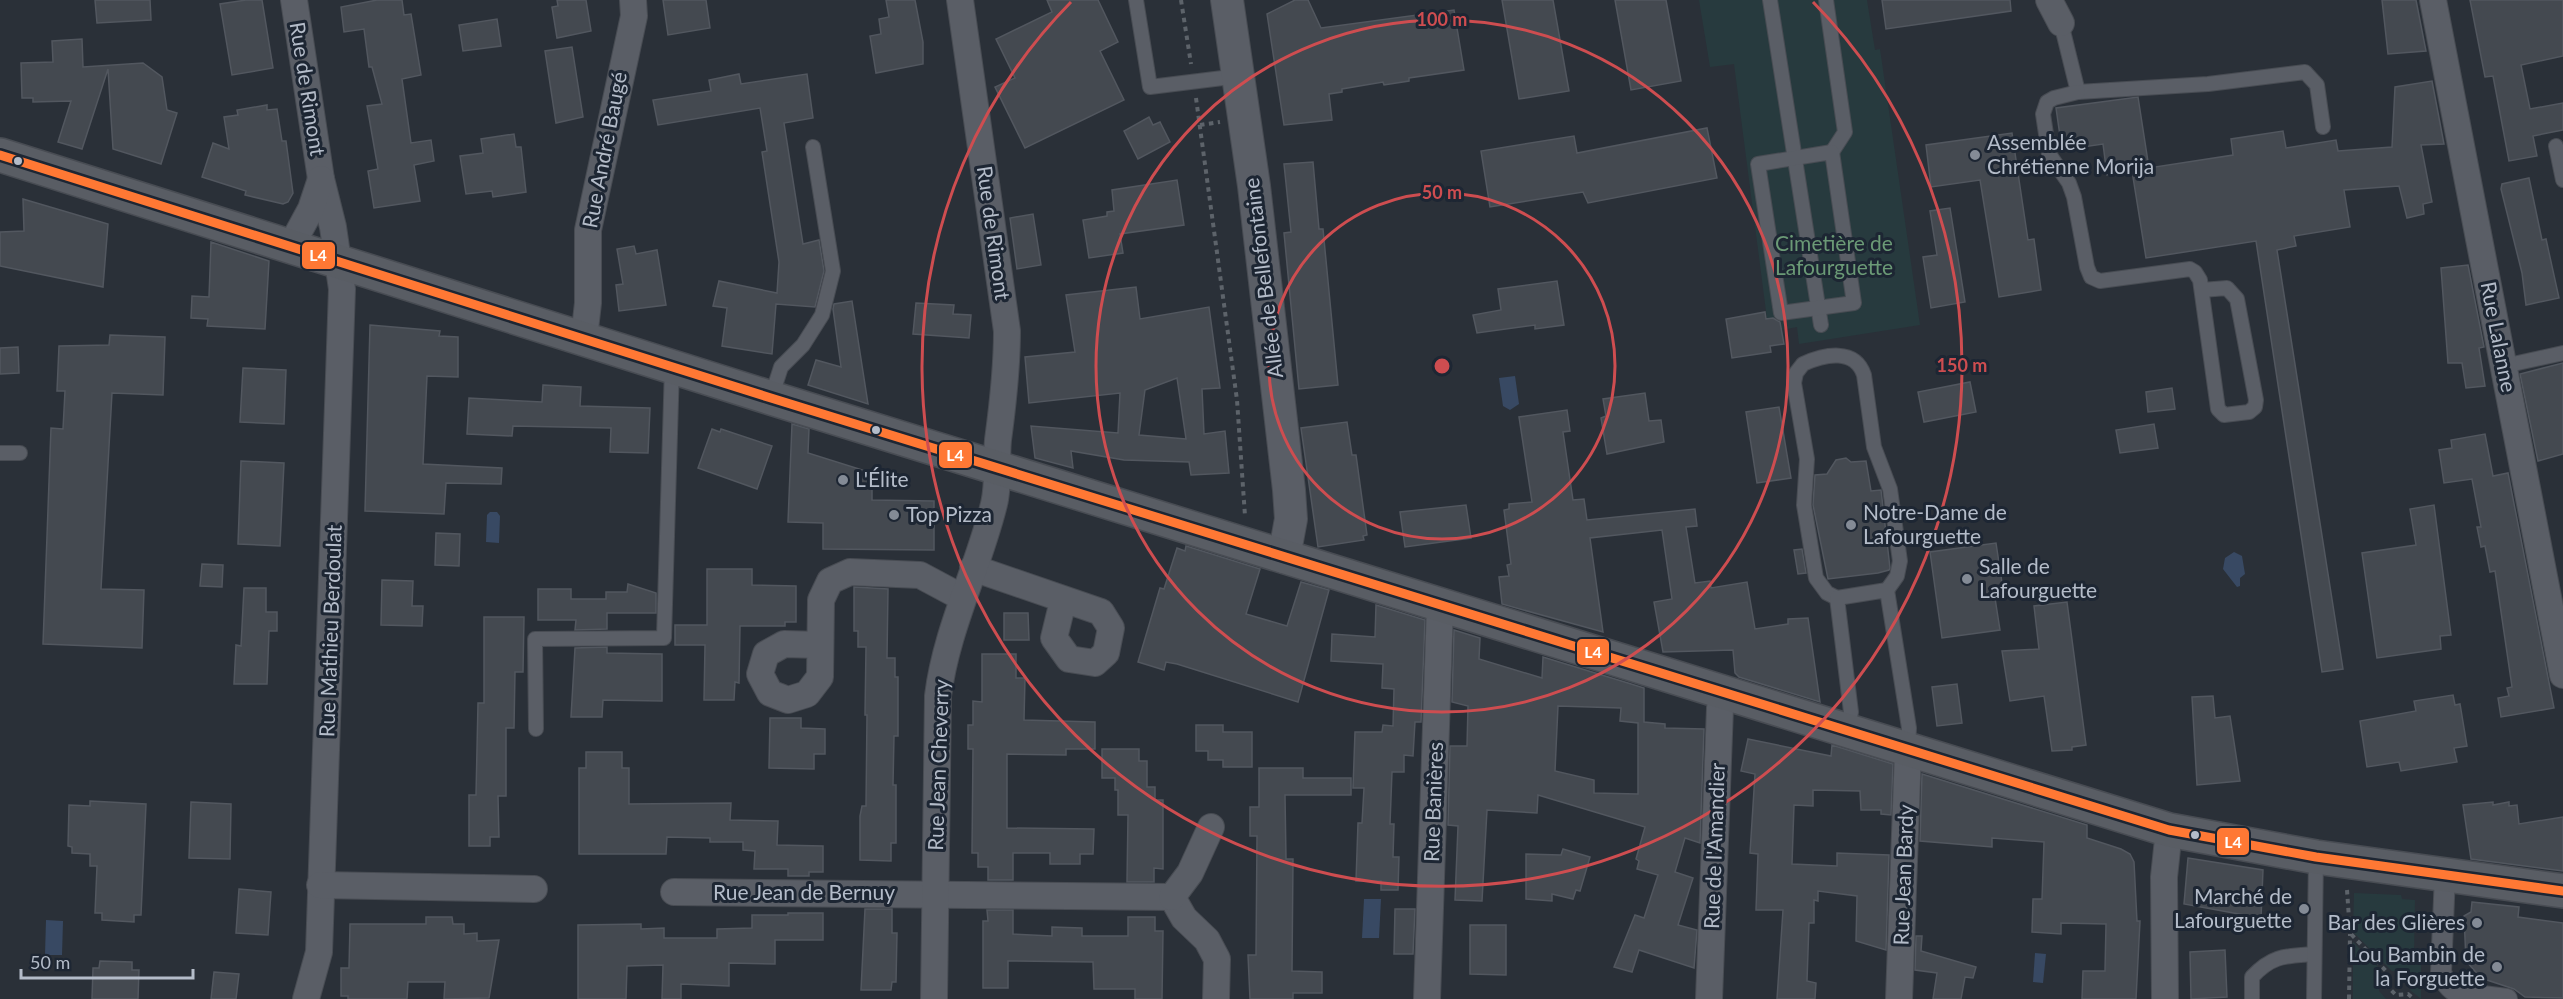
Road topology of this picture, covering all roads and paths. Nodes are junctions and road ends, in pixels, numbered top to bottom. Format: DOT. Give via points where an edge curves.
graph roads {
  1 [pos="294,0"];
  2 [pos="633,0"];
  3 [pos="960,0"];
  4 [pos="1136,0"];
  5 [pos="1181,0"];
  6 [pos="1227,0"];
  7 [pos="1770,0"];
  8 [pos="1826,0"];
  9 [pos="2049,0"];
  10 [pos="2433,0"];
  11 [pos="2061,23"];
  12 [pos="1239,76"];
  13 [pos="1193,81"];
  14 [pos="2078,92"];
  15 [pos="2324,127"];
  16 [pos="2556,146"];
  17 [pos="813,147"];
  18 [pos="1832,152"];
  19 [pos="0,155"];
  20 [pos="1795,158"];
  21 [pos="321,178"];
  22 [pos="2563,180"];
  23 [pos="291,246"];
  24 [pos="338,261"];
  25 [pos="2202,290"];
  26 [pos="1819,308"];
  27 [pos="1821,325"];
  28 [pos="584,338"];
  29 [pos="2563,353"];
  30 [pos="672,366"];
  31 [pos="2504,366"];
  32 [pos="771,398"];
  33 [pos="0,453"];
  34 [pos="20,453"];
  35 [pos="997,467"];
  36 [pos="1246,544"];
  37 [pos="1284,557"];
  38 [pos="973,568"];
  39 [pos="1887,590"];
  40 [pos="963,598"];
  41 [pos="1837,598"];
  42 [pos="1063,601"];
  43 [pos="1440,606"];
  44 [pos="820,645"];
  45 [pos="2563,675"];
  46 [pos="1723,693"];
  47 [pos="536,729"];
  48 [pos="1847,731"];
  49 [pos="1908,751"];
  50 [pos="1211,827"];
  51 [pos="2169,830"];
  52 [pos="2327,859"];
  53 [pos="2445,874"];
  54 [pos="320,885"];
  55 [pos="534,889"];
  56 [pos="2563,891"];
  57 [pos="674,892"];
  58 [pos="934,894"];
  59 [pos="1172,897"];
  60 [pos="2350,933"];
  61 [pos="2314,954"];
  62 [pos="2397,997"];
  63 [pos="306,999"];
  64 [pos="934,999"];
  65 [pos="1216,999"];
  66 [pos="1427,999"];
  67 [pos="1709,999"];
  68 [pos="1899,999"];
  69 [pos="2165,999"];
  70 [pos="2252,999"];
  71 [pos="2313,999"];
  72 [pos="2349,999"];
  73 [pos="2414,999"];
  74 [pos="2507,999"];
  1 -- 21 [label="street, Rue de Rimont"];
  2 -- 28 [label="street, Rue André Baugé" via="634,16 588,230"];
  3 -- 35 [label="street, Rue de Rimont" via="1007,331 1007,376"];
  4 -- 13 [label="lane" via="1150,87"];
  5 -- 13 [label="path, Allée de Bellefontaine"];
  6 -- 12 [label="street, Allée de Bellefontaine"];
  7 -- 20 [label="lane"];
  8 -- 18 [label="lane" via="1845,132"];
  9 -- 11 [label="street"];
  10 -- 31 [label="street, Rue Lalanne"];
  11 -- 14 [label="lane"];
  12 -- 13 [label="lane"];
  12 -- 37 [label="street, Allée de Bellefontaine" via="1289,490 1291,519"];
  13 -- 36 [label="path, Allée de Bellefontaine" via="1238,400"];
  14 -- 15 [label="lane" via="2208,84 2305,72 2317,85"];
  14 -- 25 [label="lane" via="2054,98 2043,114 2049,154 2069,183 2074,198 2091,277 2100,281 2190,270 2200,280"];
  16 -- 22 [label="lane"];
  17 -- 32 [label="lane" via="833,271 822,315 803,345 781,367"];
  18 -- 20 [label="lane"];
  18 -- 26 [label="lane" via="1854,303"];
  19 -- 23 [label="main road"];
  20 -- 26 [label="lane"];
  20 -- 26 [label="lane" via="1758,164 1781,313"];
  21 -- 23 [label="street, Rue de Rimont" via="314,204"];
  21 -- 24 [label="street, Rue de Rimont"];
  23 -- 24 [label="main road"];
  24 -- 28 [label="main road"];
  24 -- 54 [label="street, Rue Mathieu Berdoulat" via="342,289 340,405"];
  25 -- 25 [label="lane" via="2218,409 2224,415 2249,412 2255,408 2256,400 2237,299 2227,288"];
  26 -- 27 [label="lane"];
  28 -- 30 [label="main road"];
  29 -- 31 [label="lane"];
  30 -- 32 [label="main road"];
  30 -- 47 [label="lane" via="664,638 535,639"];
  31 -- 45 [label="street, Rue Lalanne"];
  32 -- 35 [label="main road"];
  33 -- 34 [label="lane"];
  35 -- 36 [label="main road"];
  35 -- 38 [label="street, Rue Jean Cheverry" via="994,502"];
  36 -- 37 [label="main road"];
  37 -- 43 [label="main road"];
  38 -- 40 [label="street, Rue Jean Cheverry"];
  38 -- 42 [label="street"];
  39 -- 41 [label="lane"];
  39 -- 41 [label="lane" via="1897,576 1900,561 1888,482 1874,447 1860,365 1852,357 1835,356 1803,364 1794,383 1807,459 1804,505 1816,578 1827,593"];
  39 -- 49 [label="lane" via="1909,728"];
  40 -- 44 [label="street" via="920,575 850,572 830,581 821,600"];
  40 -- 58 [label="street, Rue Jean Cheverry" via="938,696"];
  41 -- 48 [label="lane" via="1851,712"];
  43 -- 46 [label="main road"];
  43 -- 66 [label="street, Rue Banières"];
  46 -- 48 [label="main road"];
  46 -- 67 [label="street, Rue de l'Amandier"];
  48 -- 49 [label="main road"];
  49 -- 51 [label="main road"];
  49 -- 68 [label="street, Rue Jean Bardy"];
  50 -- 59 [label="street" via="1190,873"];
  51 -- 52 [label="main road"];
  51 -- 69 [label="street" via="2164,877"];
  52 -- 53 [label="main road"];
  52 -- 60 [label="path" via="2349,892"];
  52 -- 61 [label="lane"];
  53 -- 56 [label="main road"];
  53 -- 74 [label="street" via="2441,972 2445,982 2458,993"];
  54 -- 55 [label="street"];
  54 -- 63 [label="street, Rue Mathieu Berdoulat" via="319,952"];
  57 -- 58 [label="street, Rue Jean de Bernuy"];
  58 -- 59 [label="street, Rue Jean de Bernuy"];
  58 -- 64 [label="street, Rue Jean Cheverry"];
  59 -- 65 [label="street" via="1184,918 1207,940 1217,959"];
  60 -- 62 [label="path" via="2387,972 2388,987"];
  60 -- 72 [label="path"];
  61 -- 70 [label="lane" via="2280,957 2263,965 2252,977"];
  61 -- 71 [label="lane"];
  62 -- 73 [label="path" via="2408,994"];
}
